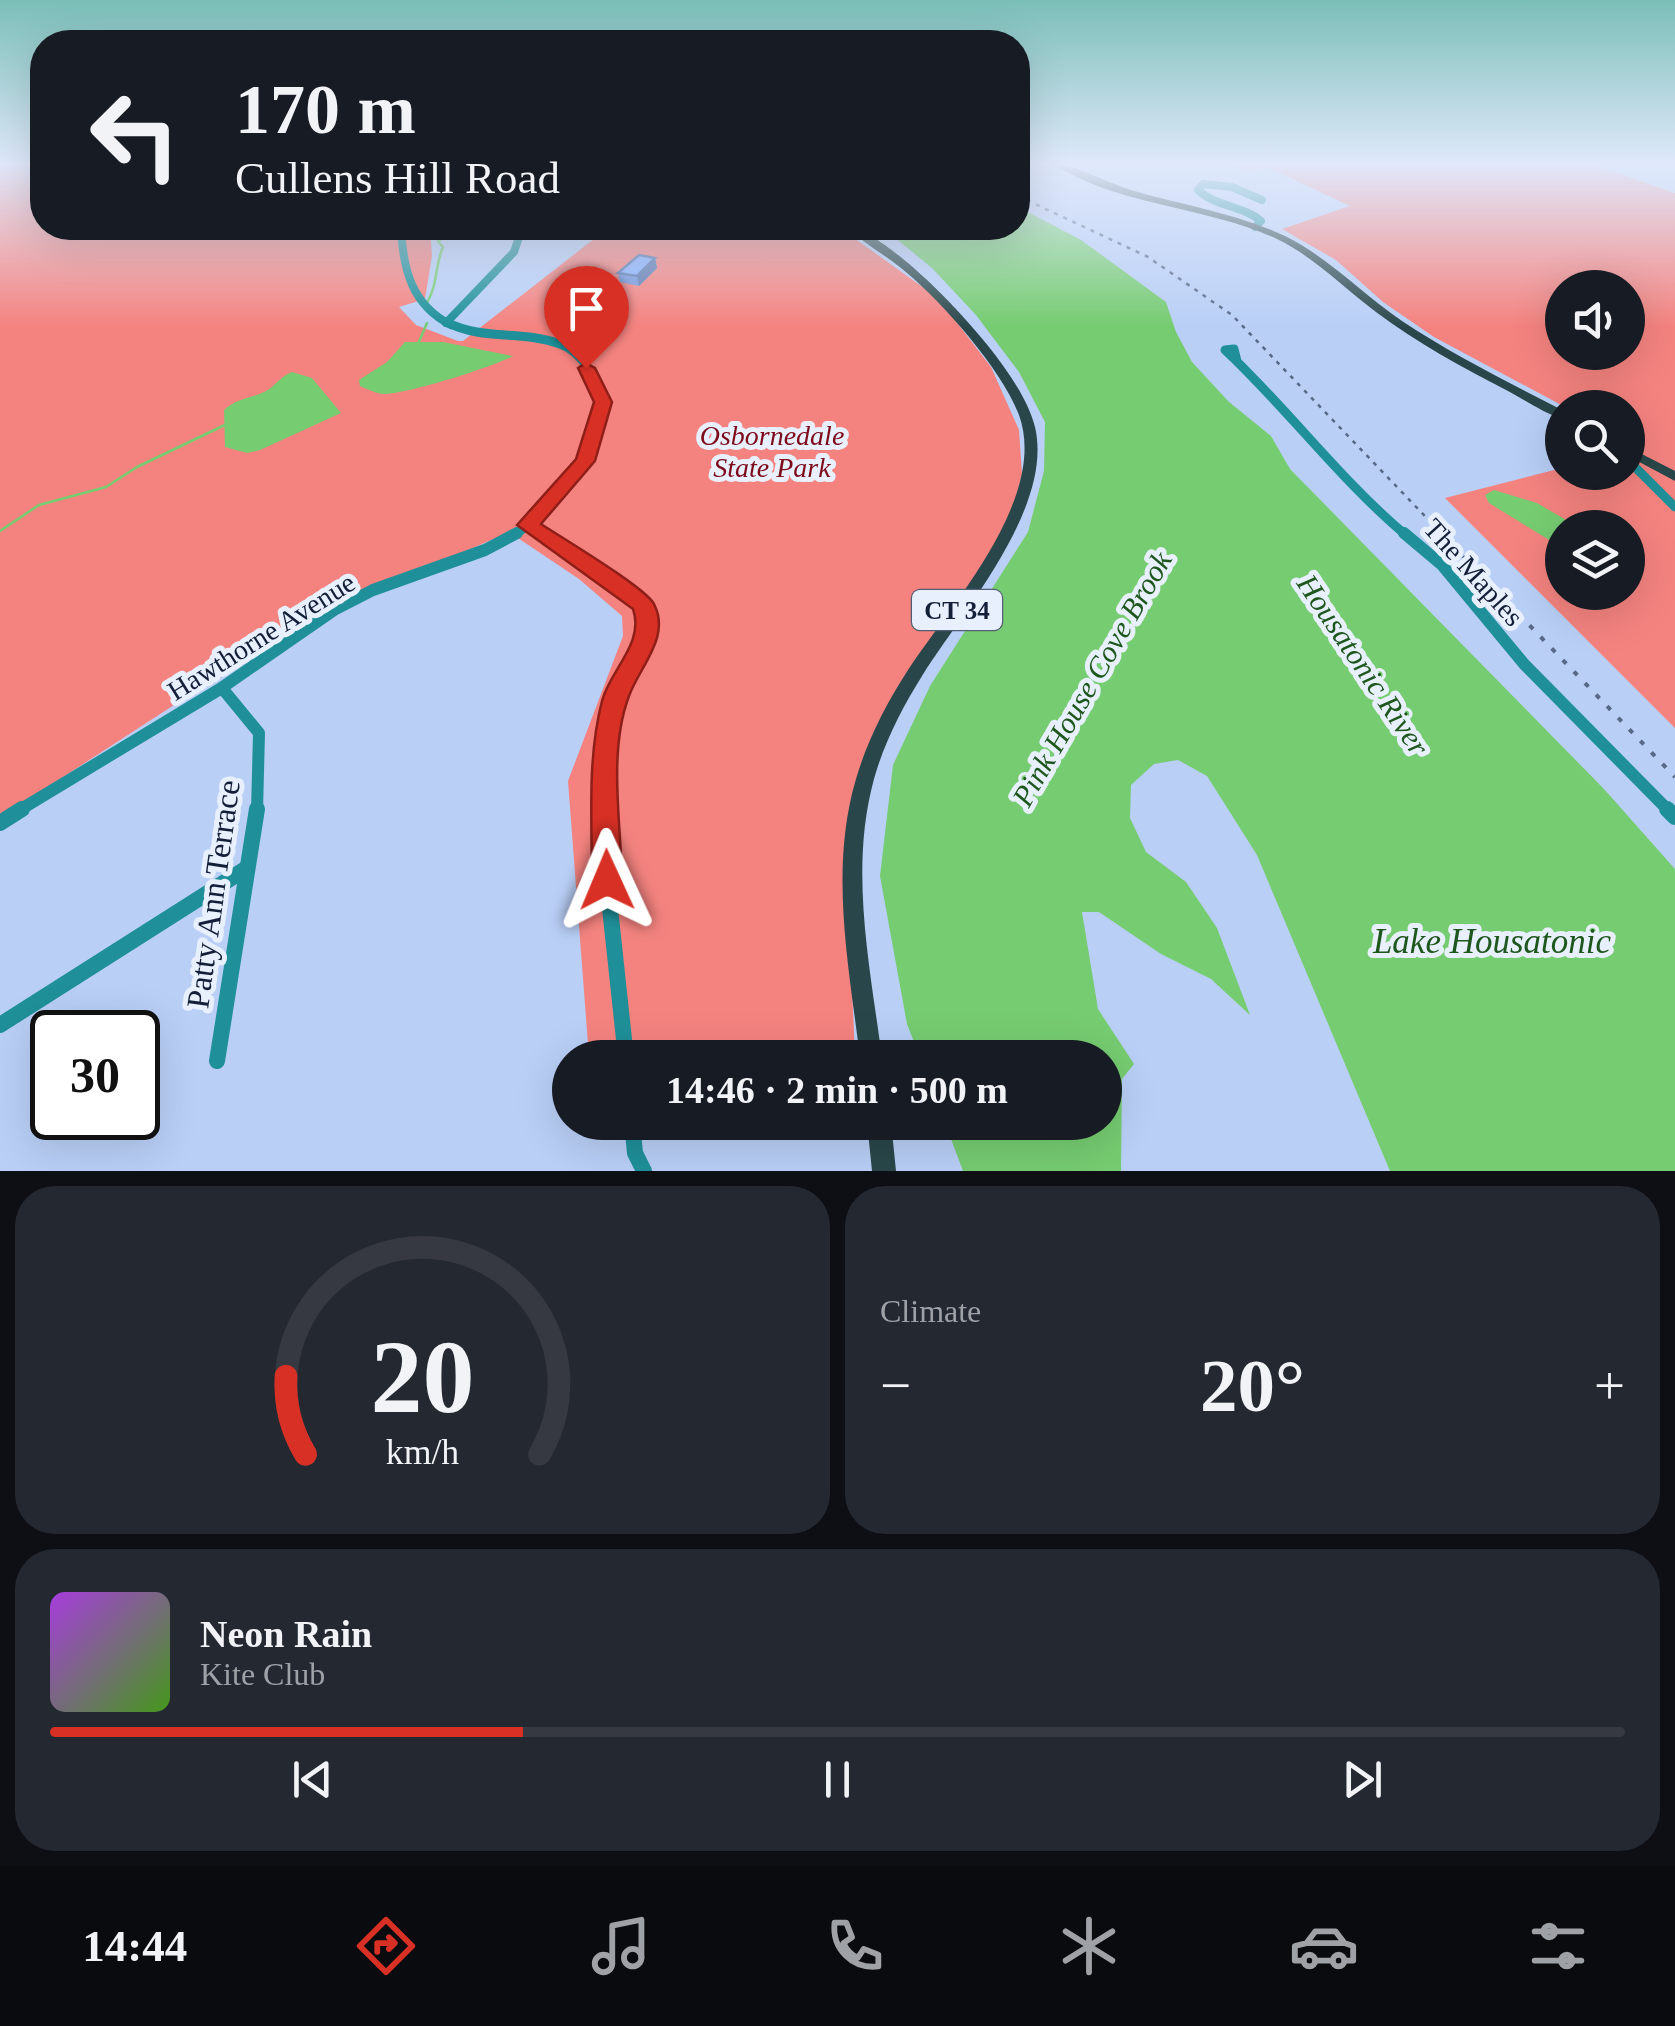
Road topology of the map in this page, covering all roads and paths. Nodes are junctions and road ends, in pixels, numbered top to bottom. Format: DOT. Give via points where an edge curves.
graph roads {
  1 [pos="1221,218"];
  2 [pos="1259,218"];
  3 [pos="1255,227"];
  4 [pos="402,240"];
  5 [pos="518,240"];
  6 [pos="869,240"];
  7 [pos="446,323"];
  8 [pos="1238,361"];
  9 [pos="1545,406"];
  10 [pos="1645,460"];
  11 [pos="1675,476"];
  12 [pos="1645,477"];
  13 [pos="1675,506"];
  14 [pos="528,525"];
  15 [pos="222,688"];
  16 [pos="1675,816"];
  17 [pos="0,823"];
  18 [pos="247,868"];
  19 [pos="0,1026"];
  20 [pos="624,1040"];
  21 [pos="869,1040"];
  22 [pos="217,1061"];
  23 [pos="634,1140"];
  24 [pos="880,1140"];
  25 [pos="644,1171"];
  26 [pos="884,1171"];
  1 -- 3 [label="main road"];
  2 -- 3 [label="street"];
  3 -- 9 [label="main road" via="1309,252 1379,310 1447,354"];
  4 -- 7 [label="street" via="404,274 424,308"];
  5 -- 7 [label="street"];
  6 -- 21 [label="main road, CT 34" via="944,298 1010,386 1030,435 1020,504 884,726 864,783 854,914"];
  7 -- 14 [label="street, Hawthorne Avenue" via="563,345 601,392 586,461"];
  8 -- 16 [label="street, The Maples" via="1366,502 1442,565 1524,664"];
  10 -- 11 [label="main road"];
  12 -- 13 [label="street"];
  14 -- 15 [label="street, Hawthorne Avenue" via="478,553 352,600"];
  14 -- 20 [label="street" via="642,604 648,619 615,698 606,755 607,880"];
  15 -- 17 [label="street, Hawthorne Avenue"];
  15 -- 18 [label="street, Patty Ann Terrace" via="259,733 257,814"];
  18 -- 19 [label="street"];
  18 -- 22 [label="street, Patty Ann Terrace"];
  23 -- 25 [label="street"];
  24 -- 26 [label="main road"];
}
